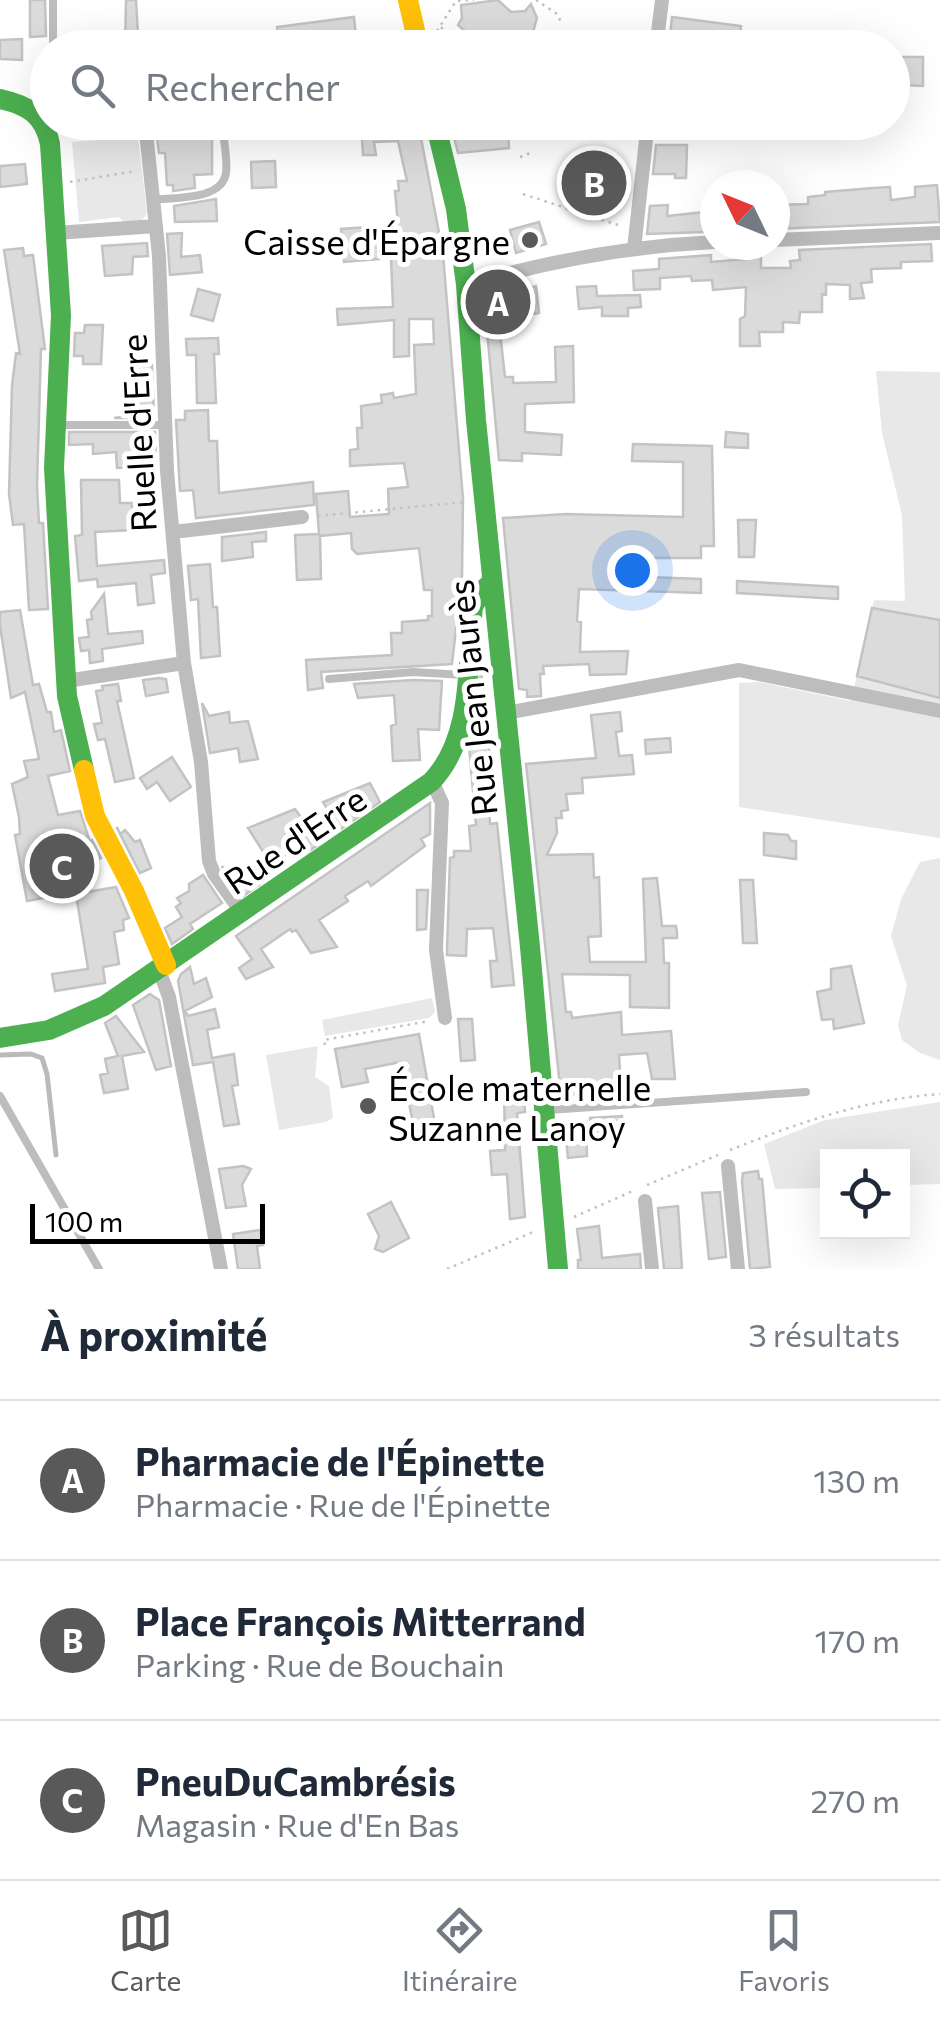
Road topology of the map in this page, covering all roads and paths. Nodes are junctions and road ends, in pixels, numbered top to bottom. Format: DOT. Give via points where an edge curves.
graph roads {
  1 [pos="53,0"];
  2 [pos="408,0"];
  3 [pos="474,0"];
  4 [pos="536,0"];
  5 [pos="662,0"];
  6 [pos="562,24"];
  7 [pos="440,26"];
  8 [pos="54,30"];
  9 [pos="421,30"];
  10 [pos="436,30"];
  11 [pos="444,30"];
  12 [pos="658,30"];
  13 [pos="0,98"];
  14 [pos="30,104"];
  15 [pos="50,140"];
  16 [pos="147,140"];
  17 [pos="223,140"];
  18 [pos="439,140"];
  19 [pos="646,140"];
  20 [pos="530,152"];
  21 [pos="520,156"];
  22 [pos="149,169"];
  23 [pos="54,185"];
  24 [pos="523,194"];
  25 [pos="152,200"];
  26 [pos="156,226"];
  27 [pos="636,230"];
  28 [pos="940,232"];
  29 [pos="56,233"];
  30 [pos="790,239"];
  31 [pos="700,243"];
  32 [pos="634,248"];
  33 [pos="466,285"];
  34 [pos="55,424"];
  35 [pos="165,425"];
  36 [pos="484,501"];
  37 [pos="302,517"];
  38 [pos="173,532"];
  39 [pos="492,582"];
  40 [pos="184,663"];
  41 [pos="466,675"];
  42 [pos="328,679"];
  43 [pos="66,682"];
  44 [pos="940,711"];
  45 [pos="506,713"];
  46 [pos="432,781"];
  47 [pos="242,913"];
  48 [pos="162,967"];
  49 [pos="445,1018"];
  50 [pos="0,1038"];
  51 [pos="325,1045"];
  52 [pos="806,1092"];
  53 [pos="940,1094"];
  54 [pos="0,1096"];
  55 [pos="545,1110"];
  56 [pos="5,1113"];
  57 [pos="728,1166"];
  58 [pos="645,1201"];
  59 [pos="554,1226"];
  60 [pos="98,1269"];
  61 [pos="221,1269"];
  62 [pos="447,1269"];
  63 [pos="558,1269"];
  64 [pos="652,1269"];
  65 [pos="738,1269"];
  1 -- 8 [label="lane"];
  2 -- 9 [label="street"];
  3 -- 7 [label="path" via="456,1"];
  4 -- 6 [label="path"];
  5 -- 12 [label="street"];
  7 -- 10 [label="path"];
  7 -- 11 [label="path"];
  13 -- 14 [label="street"];
  15 -- 23 [label="street"];
  16 -- 22 [label="street, Ruelle d'Erre"];
  17 -- 25 [label="lane" via="226,174 220,185"];
  18 -- 33 [label="street, Rue Jean Jaurès"];
  19 -- 27 [label="street"];
  20 -- 21 [label="path"];
  22 -- 23 [label="path"];
  22 -- 25 [label="street, Ruelle d'Erre"];
  23 -- 29 [label="street"];
  24 -- 27 [label="path"];
  25 -- 26 [label="street, Ruelle d'Erre"];
  26 -- 29 [label="street"];
  26 -- 35 [label="street, Ruelle d'Erre"];
  27 -- 32 [label="street"];
  28 -- 30 [label="street"];
  29 -- 34 [label="street" via="61,328"];
  31 -- 32 [label="street"];
  32 -- 33 [label="street"];
  33 -- 36 [label="street, Rue Jean Jaurès"];
  34 -- 35 [label="lane"];
  34 -- 43 [label="street"];
  35 -- 38 [label="street, Ruelle d'Erre"];
  36 -- 37 [label="path"];
  36 -- 39 [label="street, Rue Jean Jaurès"];
  37 -- 38 [label="street"];
  38 -- 40 [label="street, Ruelle d'Erre"];
  39 -- 41 [label="street, Rue d'Erre" via="473,607"];
  39 -- 45 [label="street, Rue Jean Jaurès"];
  40 -- 43 [label="street"];
  40 -- 47 [label="street, Ruelle d'Erre" via="209,860"];
  41 -- 42 [label="lane"];
  41 -- 46 [label="street, Rue d'Erre" via="454,749"];
  43 -- 48 [label="street" via="94,816 134,890"];
  44 -- 45 [label="street" via="739,670"];
  45 -- 55 [label="street, Rue Jean Jaurès"];
  46 -- 47 [label="street, Rue d'Erre"];
  46 -- 49 [label="street" via="442,803 436,941"];
  47 -- 48 [label="street, Rue d'Erre"];
  48 -- 50 [label="street, Rue d'Erre" via="74,1021"];
  48 -- 61 [label="street"];
  49 -- 51 [label="path" via="324,1040"];
  52 -- 55 [label="lane"];
  53 -- 59 [label="path" via="818,1117"];
  54 -- 56 [label="lane"];
  55 -- 59 [label="street, Rue Jean Jaurès"];
  56 -- 60 [label="lane"];
  57 -- 65 [label="street"];
  58 -- 64 [label="street"];
  59 -- 62 [label="path"];
  59 -- 63 [label="street, Rue Jean Jaurès"];
}
